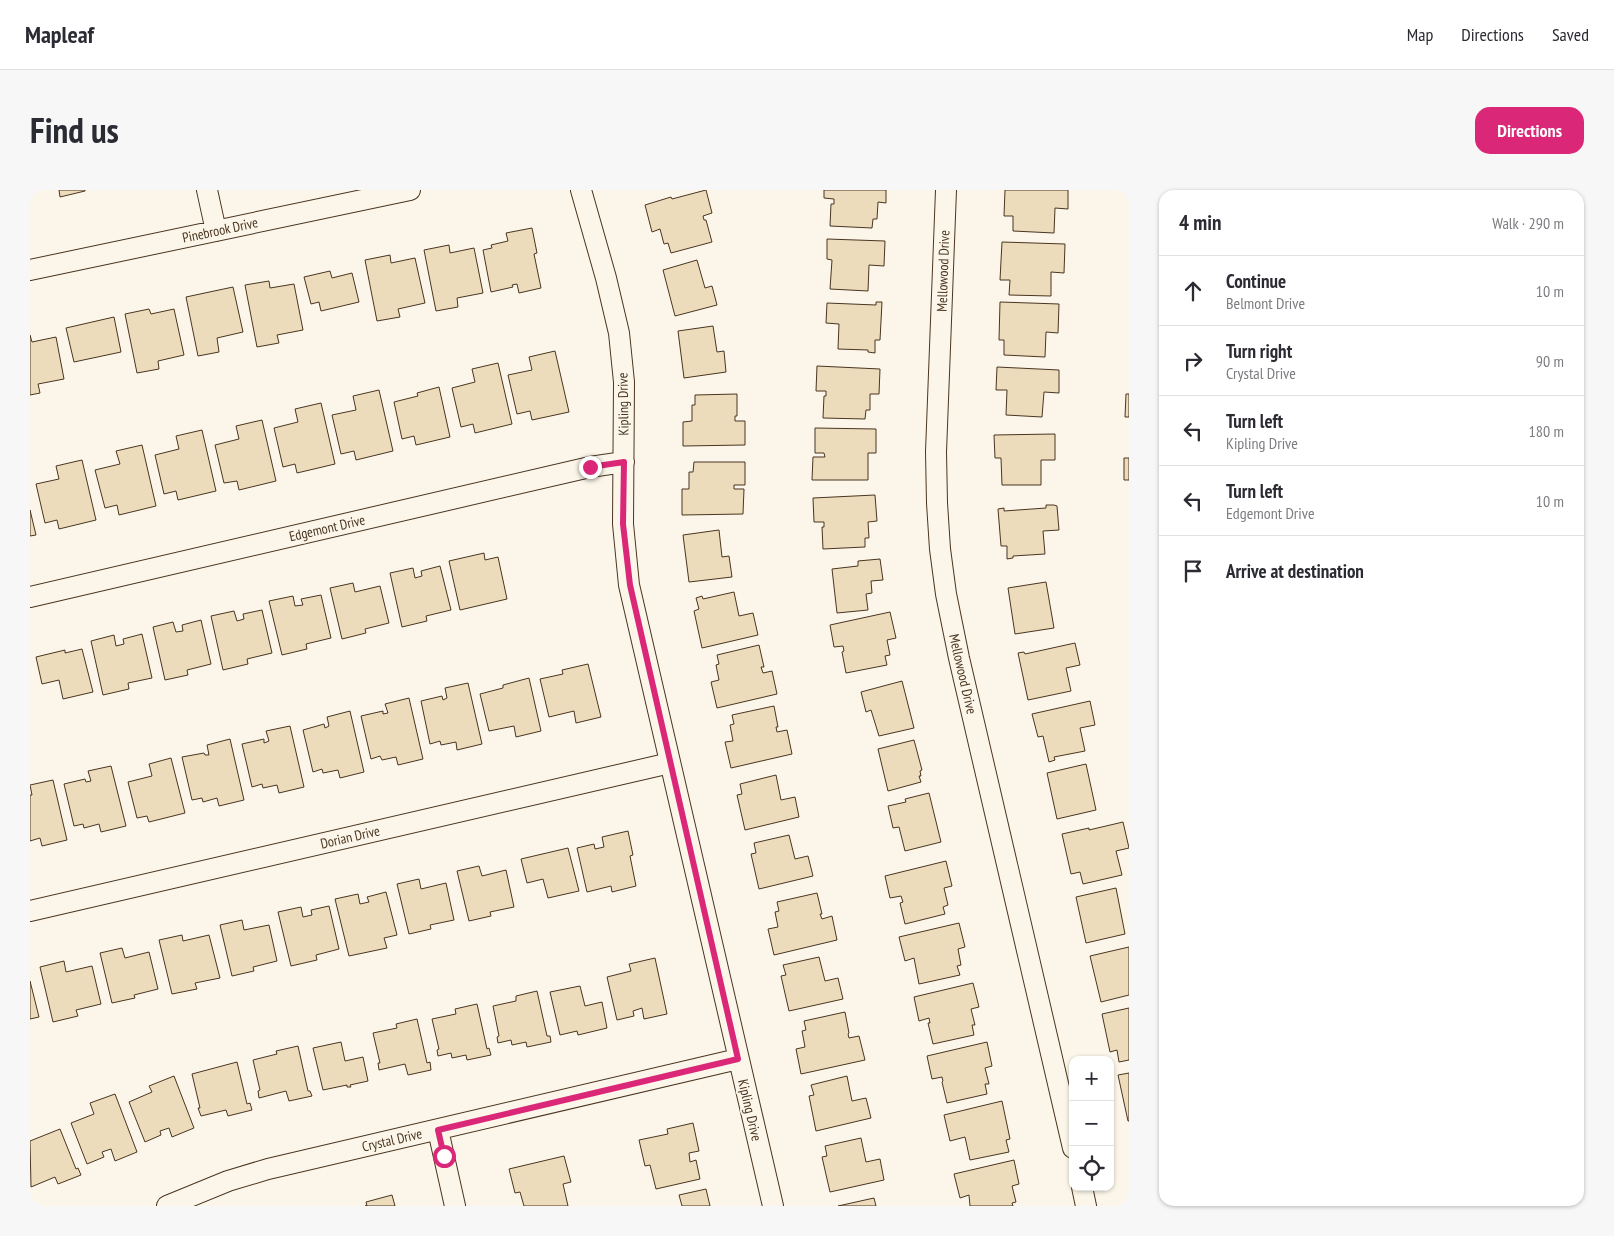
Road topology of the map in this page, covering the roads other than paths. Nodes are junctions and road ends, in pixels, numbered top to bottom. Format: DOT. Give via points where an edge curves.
graph roads {
  1 [pos="207,190"];
  2 [pos="410,190"];
  3 [pos="581,190"];
  4 [pos="946,190"];
  5 [pos="216,231"];
  6 [pos="30,270"];
  7 [pos="624,462"];
  8 [pos="30,597"];
  9 [pos="670,763"];
  10 [pos="30,911"];
  11 [pos="738,1059"];
  12 [pos="438,1130"];
  13 [pos="1073,1146"];
  14 [pos="1083,1191"];
  15 [pos="167,1206"];
  16 [pos="455,1206"];
  17 [pos="773,1206"];
  18 [pos="1086,1206"];
  1 -- 5 [label="street"];
  2 -- 5 [label="street, Pinebrook Drive"];
  3 -- 7 [label="street, Kipling Drive" via="619,333 624,382"];
  4 -- 13 [label="street, Mellowood Drive" via="936,452 937,512 946,594"];
  5 -- 6 [label="street, Pinebrook Drive"];
  7 -- 8 [label="street, Edgemont Drive" via="590,467"];
  7 -- 9 [label="street, Kipling Drive" via="623,524 630,585"];
  9 -- 10 [label="street, Dorian Drive"];
  9 -- 11 [label="street, Kipling Drive"];
  11 -- 12 [label="street, Crystal Drive"];
  11 -- 17 [label="street, Kipling Drive"];
  12 -- 15 [label="street, Crystal Drive" via="228,1180"];
  12 -- 16 [label="street"];
  14 -- 18 [label="street"];
}
